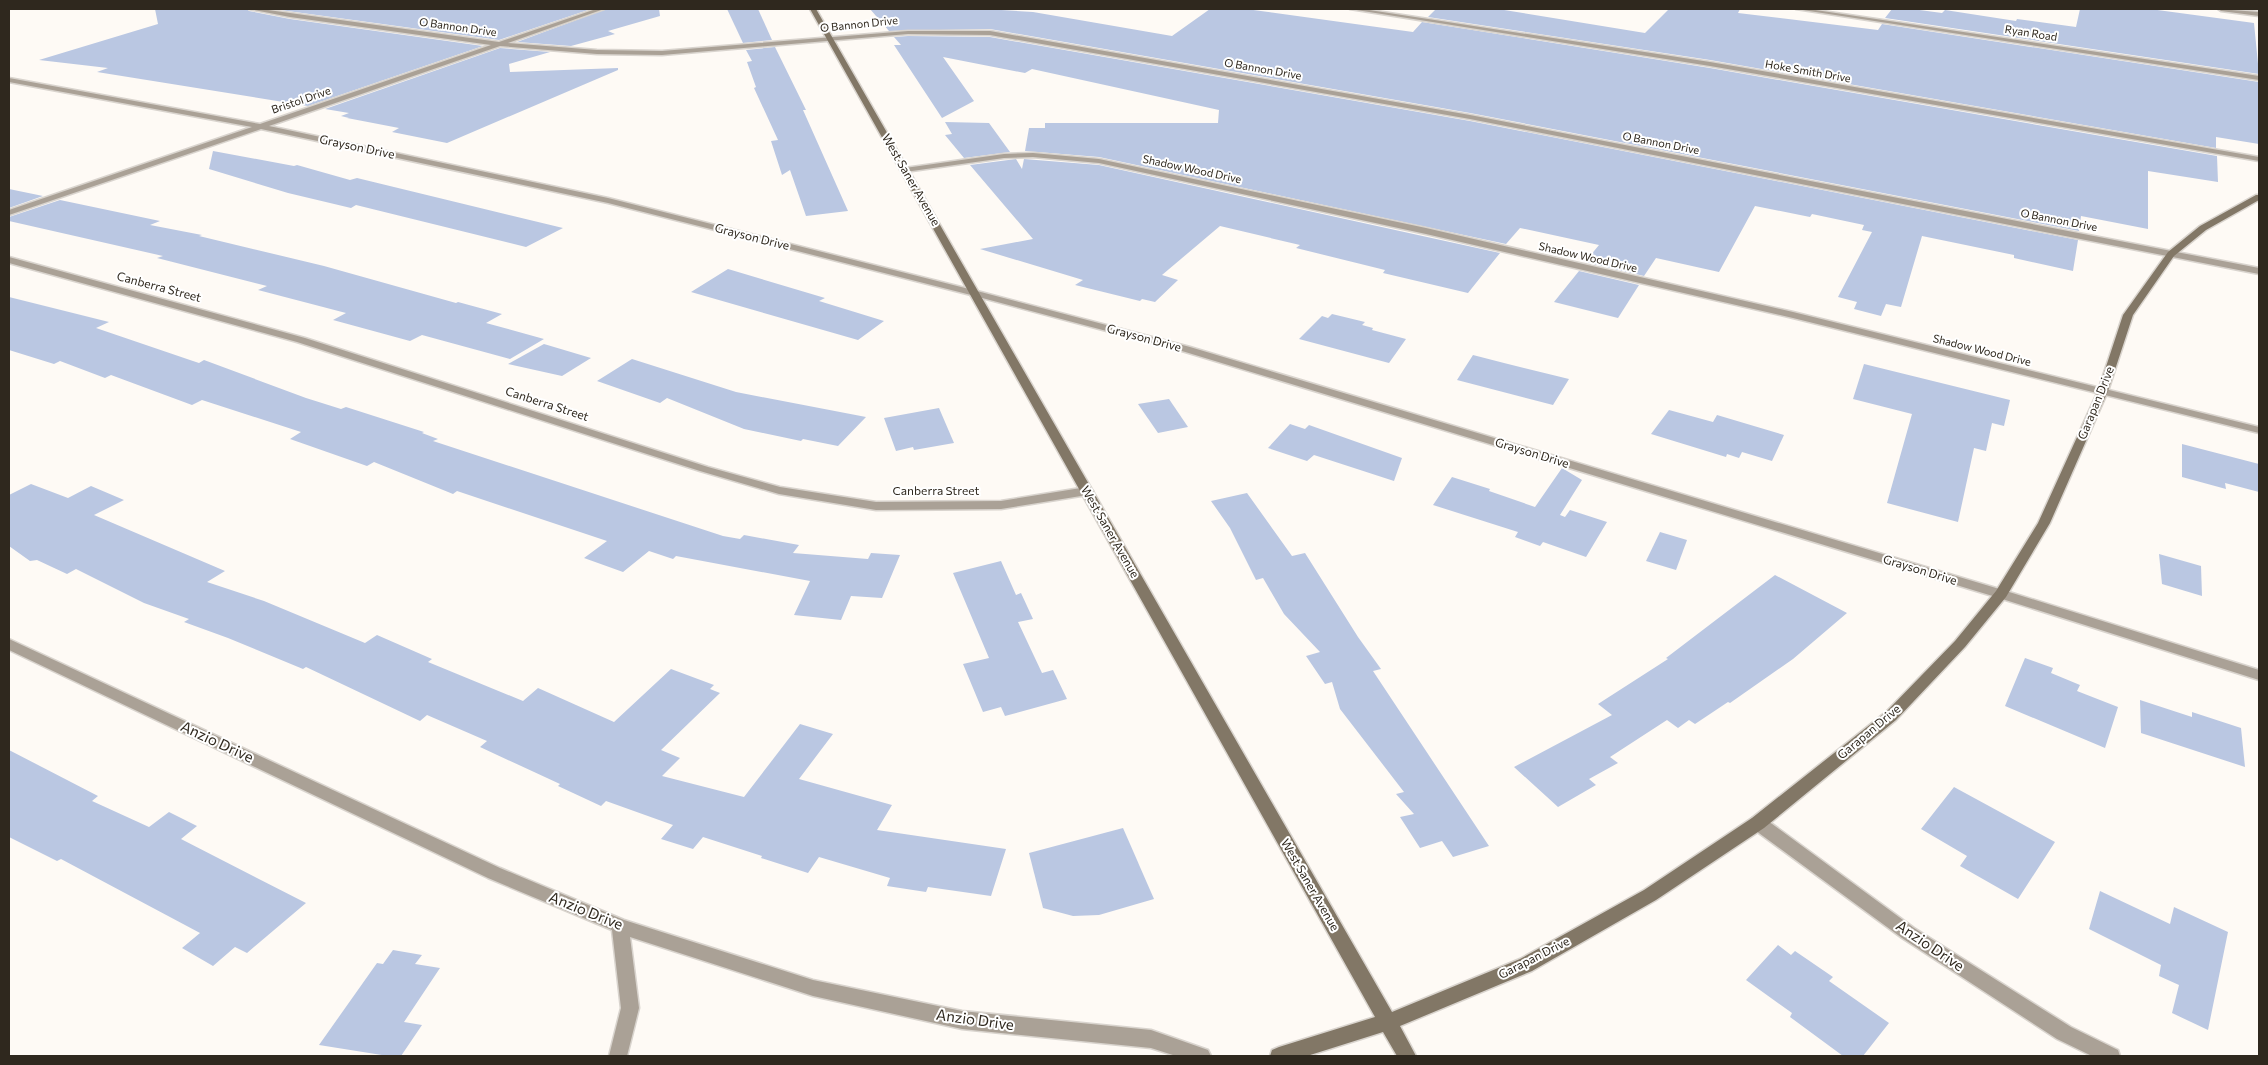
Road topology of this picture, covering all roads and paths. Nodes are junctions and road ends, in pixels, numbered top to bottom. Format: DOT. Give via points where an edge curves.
graph roads {
  1 [pos="252,9"];
  2 [pos="601,9"];
  3 [pos="813,9"];
  4 [pos="1353,9"];
  5 [pos="1799,9"];
  6 [pos="2221,9"];
  7 [pos="2259,14"];
  8 [pos="829,38"];
  9 [pos="496,44"];
  10 [pos="2259,78"];
  11 [pos="9,80"];
  12 [pos="259,126"];
  13 [pos="2259,159"];
  14 [pos="905,170"];
  15 [pos="2259,197"];
  16 [pos="9,213"];
  17 [pos="2171,254"];
  18 [pos="9,260"];
  19 [pos="2259,271"];
  20 [pos="974,293"];
  21 [pos="2103,391"];
  22 [pos="2259,430"];
  23 [pos="1087,491"];
  24 [pos="2001,594"];
  25 [pos="9,644"];
  26 [pos="2259,675"];
  27 [pos="1758,823"];
  28 [pos="620,926"];
  29 [pos="1388,1022"];
  30 [pos="618,1056"];
  31 [pos="1201,1056"];
  32 [pos="1279,1056"];
  33 [pos="1407,1056"];
  34 [pos="2111,1056"];
  1 -- 9 [label="street, O Bannon Drive"];
  2 -- 9 [label="street, Bristol Drive"];
  3 -- 8 [label="street, West Saner Avenue"];
  4 -- 13 [label="street, Hoke Smith Drive" via="1710,64"];
  5 -- 10 [label="street, Ryan Road"];
  6 -- 7 [label="street"];
  8 -- 9 [label="street, O Bannon Drive" via="661,53 548,50"];
  8 -- 14 [label="street, West Saner Avenue"];
  8 -- 17 [label="street, O Bannon Drive" via="928,30 990,32 1470,117"];
  9 -- 12 [label="street, Bristol Drive"];
  11 -- 12 [label="street, Grayson Drive"];
  12 -- 16 [label="street, Bristol Drive"];
  12 -- 20 [label="street, Grayson Drive" via="608,201"];
  14 -- 20 [label="street, West Saner Avenue"];
  14 -- 21 [label="street, Shadow Wood Drive" via="1004,156 1033,155 1099,161 1783,313"];
  15 -- 17 [label="street, Garapan Drive" via="2203,228"];
  17 -- 19 [label="street, O Bannon Drive"];
  17 -- 21 [label="street, Garapan Drive" via="2128,315"];
  18 -- 23 [label="street, Canberra Street" via="301,340 779,490 876,506 1001,505"];
  20 -- 23 [label="street, West Saner Avenue"];
  20 -- 24 [label="street, Grayson Drive" via="1186,349"];
  21 -- 22 [label="street, Shadow Wood Drive"];
  21 -- 24 [label="street, Garapan Drive" via="2044,522"];
  23 -- 29 [label="street, West Saner Avenue"];
  24 -- 26 [label="street, Grayson Drive"];
  24 -- 27 [label="street, Garapan Drive" via="1960,644 1890,716"];
  25 -- 28 [label="street, Anzio Drive" via="494,873"];
  27 -- 29 [label="street, Garapan Drive" via="1650,895 1526,965"];
  27 -- 34 [label="street, Anzio Drive" via="1908,933 2064,1033"];
  28 -- 30 [label="street" via="630,1008"];
  28 -- 31 [label="street, Anzio Drive" via="813,988 962,1020 1151,1039"];
  29 -- 32 [label="street, Garapan Drive"];
  29 -- 33 [label="street, West Saner Avenue"];
}
